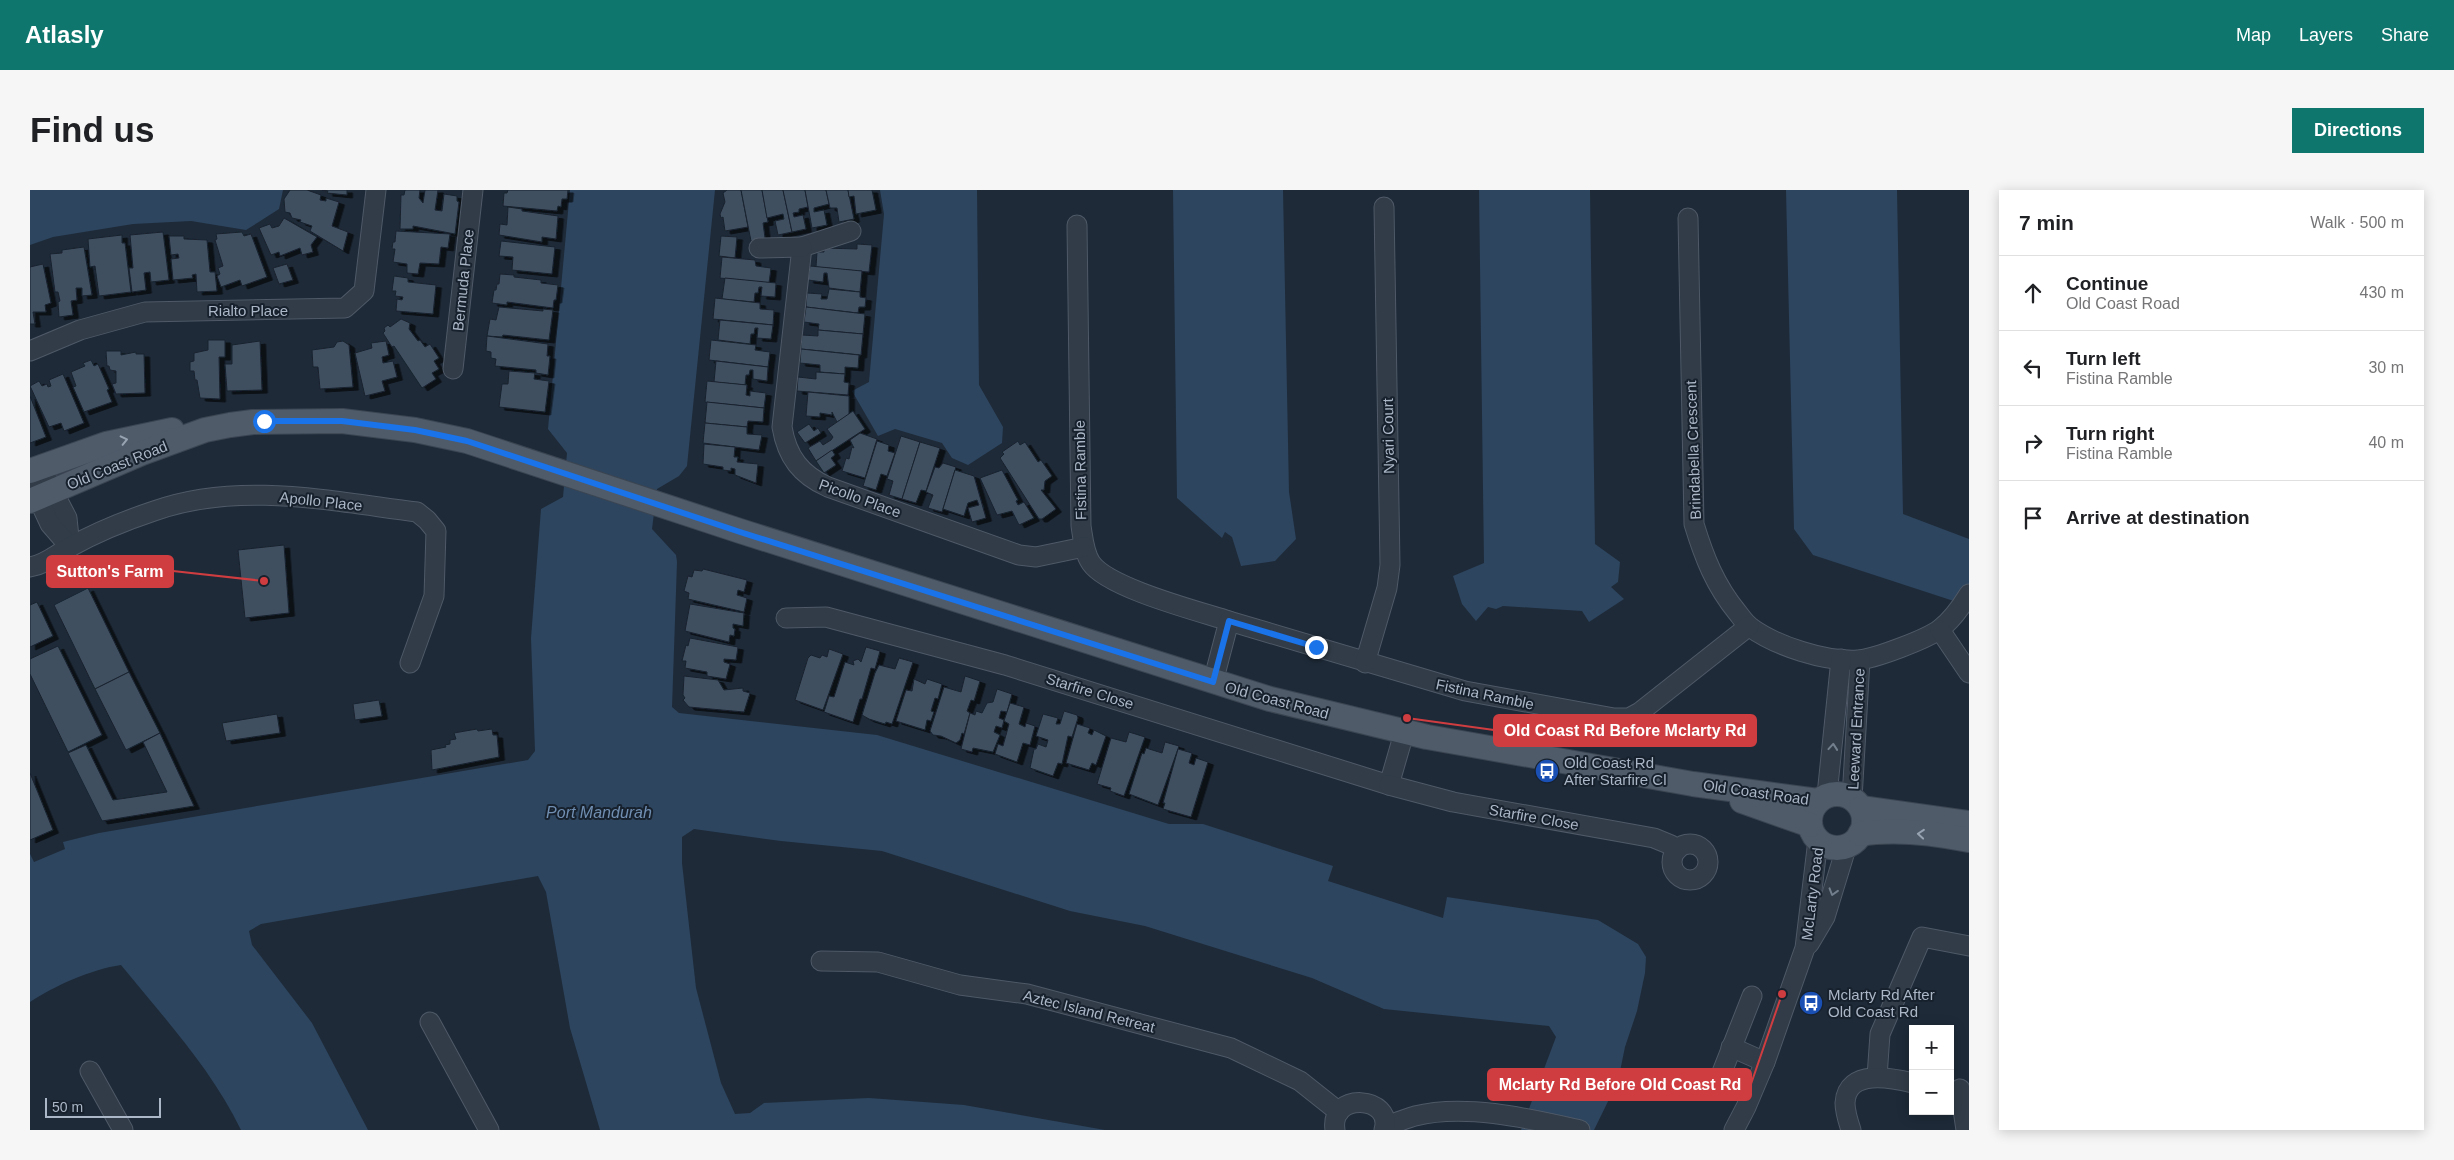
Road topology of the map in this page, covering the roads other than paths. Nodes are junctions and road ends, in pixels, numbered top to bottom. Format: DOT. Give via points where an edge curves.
graph roads {
  1 [pos="376,190"];
  2 [pos="474,190"];
  3 [pos="1384,207"];
  4 [pos="1688,218"];
  5 [pos="1077,225"];
  6 [pos="851,231"];
  7 [pos="802,247"];
  8 [pos="759,248"];
  9 [pos="30,351"];
  10 [pos="453,369"];
  11 [pos="37,485"];
  12 [pos="70,547"];
  13 [pos="1084,548"];
  14 [pos="30,567"];
  15 [pos="1969,594"];
  16 [pos="786,618"];
  17 [pos="1229,621"];
  18 [pos="1749,626"];
  19 [pos="1940,630"];
  20 [pos="1850,660"];
  21 [pos="410,663"];
  22 [pos="1365,663"];
  23 [pos="1969,673"];
  24 [pos="1213,682"];
  25 [pos="1404,732"];
  26 [pos="1693,784"];
  27 [pos="1390,785"];
  28 [pos="1823,798"];
  29 [pos="1857,803"];
  30 [pos="1969,823"];
  31 [pos="1814,832"];
  32 [pos="1854,840"];
  33 [pos="1969,840"];
  34 [pos="1677,850"];
  35 [pos="1969,946"];
  36 [pos="1805,948"];
  37 [pos="821,960"];
  38 [pos="1752,996"];
  39 [pos="430,1022"];
  40 [pos="1731,1048"];
  41 [pos="1765,1062"];
  42 [pos="90,1071"];
  43 [pos="1877,1078"];
  44 [pos="1909,1083"];
  45 [pos="1960,1089"];
  46 [pos="1715,1090"];
  47 [pos="1337,1121"];
  48 [pos="1385,1128"];
  49 [pos="123,1130"];
  50 [pos="489,1130"];
  51 [pos="1580,1130"];
  52 [pos="1734,1130"];
  53 [pos="1851,1130"];
  54 [pos="1966,1130"];
  1 -- 9 [label="street, Rialto Place" via="364,291 345,308 145,312 80,330"];
  2 -- 10 [label="street, Bermuda Place"];
  3 -- 22 [label="street, Nyari Court" via="1390,565 1387,588"];
  4 -- 18 [label="street, Brindabella Crescent" via="1694,524 1710,571 1724,596"];
  5 -- 13 [label="street, Fistina Ramble" via="1081,526"];
  6 -- 7 [label="street"];
  7 -- 8 [label="street"];
  7 -- 13 [label="street, Picollo Place" via="782,427 785,445 798,468 812,480 828,487 1018,555 1036,557"];
  11 -- 12 [label="street" via="67,518"];
  11 -- 24 [label="main road, Old Coast Road" via="106,444 169,430 205,430 253,422 342,421 415,430 467,441"];
  12 -- 14 [label="street, Apollo Place" via="51,560"];
  12 -- 21 [label="street, Apollo Place" via="154,510 214,495 293,496 417,512 436,531 434,596"];
  13 -- 17 [label="street, Fistina Ramble" via="1091,563 1104,576"];
  15 -- 19 [label="street, Brindabella Crescent"];
  16 -- 27 [label="street, Starfire Close" via="826,617 1004,665"];
  17 -- 22 [label="street, Fistina Ramble"];
  17 -- 24 [label="street"];
  18 -- 20 [label="street, Brindabella Crescent" via="1801,652"];
  18 -- 22 [label="street, Fistina Ramble" via="1629,718 1465,691"];
  19 -- 20 [label="street, Brindabella Crescent" via="1898,648"];
  19 -- 23 [label="street"];
  28 -- 20 [label="street, Leeward Entrance, one-way"];
  20 -- 29 [label="street, Leeward Entrance"];
  24 -- 25 [label="main road, Old Coast Road"];
  25 -- 26 [label="main road, Old Coast Road"];
  25 -- 27 [label="street"];
  26 -- 28 [label="main road, Old Coast Road"];
  26 -- 31 [label="main road, Old Coast Road"];
  27 -- 34 [label="street, Starfire Close" via="1453,802 1654,838"];
  28 -- 29 [label="main road, Old Coast Road" via="1842,794"];
  28 -- 31 [label="main road, Old Coast Road" via="1810,814"];
  29 -- 30 [label="main road, Old Coast Road"];
  29 -- 32 [label="main road" via="1864,823"];
  31 -- 32 [label="main road, Old Coast Road" via="1833,847"];
  31 -- 36 [label="street, McLarty Road"];
  33 -- 32 [label="main road, Old Coast Road, one-way" via="1882,830"];
  32 -- 36 [label="street, McLarty Road, one-way" via="1825,917"];
  35 -- 43 [label="street" via="1922,937 1880,1034"];
  36 -- 41 [label="street, McLarty Road"];
  37 -- 47 [label="street, Aztec Island Retreat" via="878,962 960,985 1027,994 1231,1048 1300,1081"];
  38 -- 40 [label="street"];
  39 -- 50 [label="street"];
  40 -- 41 [label="street"];
  40 -- 46 [label="street"];
  41 -- 52 [label="street, McLarty Road"];
  42 -- 49 [label="street"];
  43 -- 44 [label="street" via="1887,1077"];
  43 -- 53 [label="street" via="1860,1081 1849,1090 1845,1102"];
  45 -- 54 [label="street"];
  47 -- 48 [label="street" via="1351,1103 1362,1101 1381,1113"];
  48 -- 51 [label="street" via="1416,1116 1459,1112 1523,1118"];
}
